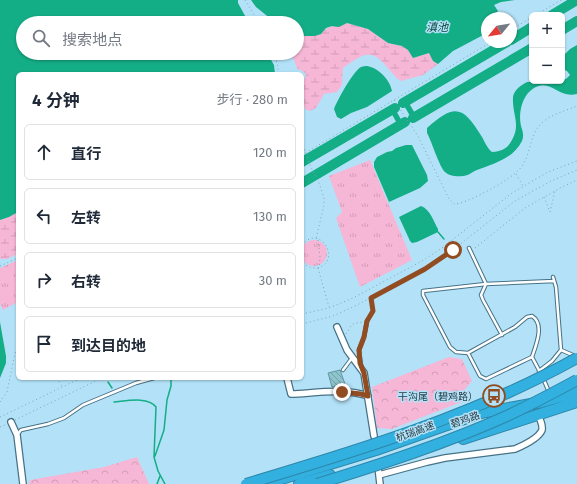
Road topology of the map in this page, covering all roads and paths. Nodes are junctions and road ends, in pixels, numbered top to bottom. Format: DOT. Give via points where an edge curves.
graph roads {
  1 [pos="245,0"];
  2 [pos="561,0"];
  3 [pos="541,12"];
  4 [pos="255,16"];
  5 [pos="529,19"];
  6 [pos="517,26"];
  7 [pos="481,48"];
  8 [pos="277,60"];
  9 [pos="279,72"];
  10 [pos="394,100"];
  11 [pos="577,106"];
  12 [pos="304,149"];
  13 [pos="305,153"];
  14 [pos="577,161"];
  15 [pos="577,170"];
  16 [pos="516,173"];
  17 [pos="577,180"];
  18 [pos="523,186"];
  19 [pos="555,190"];
  20 [pos="544,197"];
  21 [pos="317,239"];
  22 [pos="304,244"];
  23 [pos="470,250"];
  24 [pos="16,259"];
  25 [pos="304,262"];
  26 [pos="0,266"];
  27 [pos="318,267"];
  28 [pos="553,277"];
  29 [pos="554,281"];
  30 [pos="486,284"];
  31 [pos="371,298"];
  32 [pos="329,308"];
  33 [pos="304,314"];
  34 [pos="367,321"];
  35 [pos="304,323"];
  36 [pos="337,327"];
  37 [pos="502,335"];
  38 [pos="16,350"];
  39 [pos="561,350"];
  40 [pos="468,353"];
  41 [pos="577,353"];
  42 [pos="532,357"];
  43 [pos="577,357"];
  44 [pos="352,358"];
  45 [pos="343,370"];
  46 [pos="539,371"];
  47 [pos="364,373"];
  48 [pos="58,380"];
  49 [pos="77,380"];
  50 [pos="98,380"];
  51 [pos="147,380"];
  52 [pos="287,380"];
  53 [pos="577,380"];
  54 [pos="62,387"];
  55 [pos="577,392"];
  56 [pos="368,396"];
  57 [pos="553,399"];
  58 [pos="0,402"];
  59 [pos="577,402"];
  60 [pos="558,408"];
  61 [pos="469,410"];
  62 [pos="538,415"];
  63 [pos="0,417"];
  64 [pos="11,422"];
  65 [pos="0,427"];
  66 [pos="17,435"];
  67 [pos="374,436"];
  68 [pos="378,467"];
  69 [pos="379,475"];
  70 [pos="23,484"];
  71 [pos="246,484"];
  72 [pos="265,484"];
  73 [pos="299,484"];
  74 [pos="317,484"];
  75 [pos="380,484"];
  1 -- 4 [label="path"];
  2 -- 3 [label="path"];
  5 -- 6 [label="path"];
  7 -- 10 [label="path"];
  8 -- 9 [label="path"];
  10 -- 13 [label="path"];
  10 -- 16 [label="path" via="418,136 451,202 458,204 468,200"];
  11 -- 16 [label="path" via="556,113 540,125 532,138 524,164"];
  12 -- 13 [label="path"];
  13 -- 21 [label="path" via="324,198"];
  14 -- 18 [label="path" via="548,172"];
  15 -- 31 [label="path" via="515,201 445,256"];
  16 -- 18 [label="path"];
  17 -- 19 [label="path"];
  18 -- 32 [label="path" via="422,261"];
  19 -- 20 [label="path"];
  19 -- 20 [label="path" via="550,212"];
  20 -- 23 [label="path"];
  21 -- 22 [label="path"];
  21 -- 27 [label="path" via="320,257"];
  21 -- 27 [label="path" via="326,246 328,255 325,263"];
  23 -- 30 [label="lane"];
  24 -- 26 [label="path"];
  25 -- 27 [label="path" via="310,267"];
  27 -- 32 [label="path"];
  28 -- 29 [label="lane"];
  29 -- 30 [label="lane"];
  29 -- 39 [label="lane"];
  30 -- 37 [label="lane" via="481,295"];
  30 -- 40 [label="lane" via="423,291 450,347 456,352"];
  31 -- 34 [label="path" via="373,311"];
  31 -- 35 [label="path" via="333,316"];
  32 -- 33 [label="path"];
  34 -- 36 [label="path" via="353,324 345,335"];
  34 -- 47 [label="lane" via="359,350"];
  36 -- 44 [label="street"];
  37 -- 40 [label="lane"];
  37 -- 42 [label="lane" via="532,316 538,322 539,329"];
  38 -- 58 [label="path" via="7,392"];
  39 -- 43 [label="lane"];
  39 -- 46 [label="lane"];
  40 -- 42 [label="lane" via="480,376 486,379"];
  41 -- 61 [label="highway, bridge"];
  42 -- 46 [label="lane"];
  43 -- 61 [label="highway, 杭瑞高速, bridge"];
  44 -- 45 [label="lane"];
  44 -- 47 [label="street"];
  46 -- 57 [label="lane"];
  47 -- 56 [label="street"];
  48 -- 54 [label="path"];
  49 -- 54 [label="path"];
  50 -- 64 [label="path"];
  51 -- 66 [label="lane" via="82,405 64,418 22,430"];
  52 -- 56 [label="street" via="292,394 342,392"];
  53 -- 74 [label="highway, 杭瑞高速, bridge" via="527,406 476,428 399,458"];
  54 -- 63 [label="path"];
  55 -- 57 [label="highway, 碧鸡路"];
  56 -- 67 [label="street"];
  57 -- 60 [label="lane"];
  57 -- 72 [label="highway, 碧鸡路" via="481,413 376,450"];
  59 -- 60 [label="highway, 碧鸡路"];
  60 -- 62 [label="highway, 碧鸡路"];
  61 -- 71 [label="highway, 杭瑞高速, bridge" via="384,442"];
  62 -- 69 [label="street" via="542,431 523,446 445,458"];
  62 -- 73 [label="highway, 碧鸡路" via="448,444"];
  64 -- 65 [label="path"];
  64 -- 66 [label="street"];
  66 -- 70 [label="street"];
  68 -- 69 [label="street"];
  69 -- 75 [label="street"];
}
